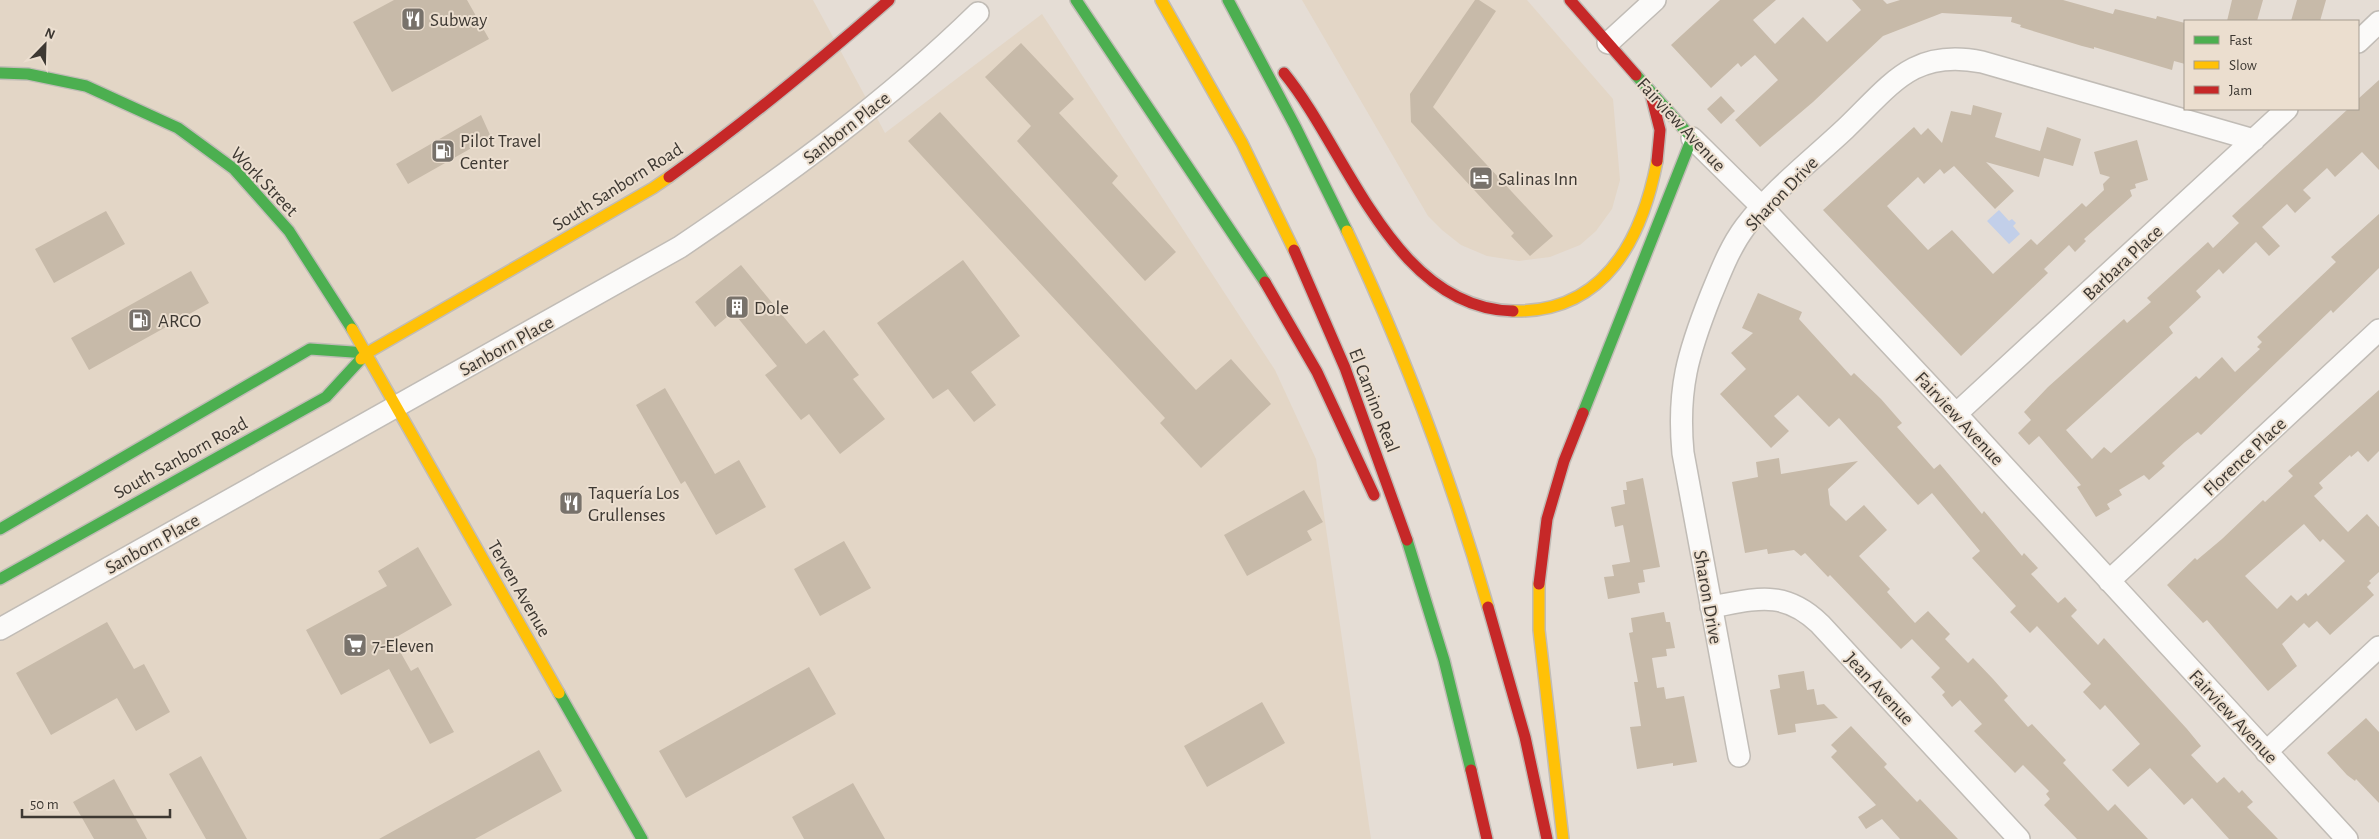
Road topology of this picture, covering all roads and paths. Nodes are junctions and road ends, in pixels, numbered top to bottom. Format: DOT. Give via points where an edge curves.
graph roads {
  1 [pos="890,0"];
  2 [pos="1076,0"];
  3 [pos="1161,0"];
  4 [pos="1228,0"];
  5 [pos="1570,0"];
  6 [pos="1655,0"];
  7 [pos="978,13"];
  8 [pos="2379,22"];
  9 [pos="2359,41"];
  10 [pos="1608,43"];
  11 [pos="0,73"];
  12 [pos="1648,86"];
  13 [pos="2286,110"];
  14 [pos="1692,138"];
  15 [pos="2254,140"];
  16 [pos="1762,207"];
  17 [pos="2379,330"];
  18 [pos="367,353"];
  19 [pos="397,406"];
  20 [pos="1956,414"];
  21 [pos="1377,504"];
  22 [pos="0,529"];
  23 [pos="0,578"];
  24 [pos="2109,581"];
  25 [pos="1408,585"];
  26 [pos="1711,607"];
  27 [pos="0,628"];
  28 [pos="2379,647"];
  29 [pos="1460,721"];
  30 [pos="2266,752"];
  31 [pos="1739,756"];
  32 [pos="642,839"];
  33 [pos="1487,839"];
  34 [pos="1547,839"];
  35 [pos="1562,839"];
  36 [pos="2019,839"];
  37 [pos="2347,839"];
  1 -- 18 [label="main road, South Sanborn Road" via="814,67 653,188"];
  2 -- 21 [label="main road" via="1304,344"];
  3 -- 29 [label="main road, El Camino Real" via="1236,133 1292,245 1343,363 1388,482 1427,602"];
  4 -- 12 [label="main road" via="1310,106 1364,199 1401,248 1433,280 1459,298 1492,309 1539,310 1572,299 1613,269 1629,247 1648,197 1660,144 1660,119"];
  4 -- 34 [label="main road" via="1292,117 1344,223 1400,350 1482,586 1517,706"];
  5 -- 10 [label="main road, Fairview Avenue"];
  6 -- 10 [label="street"];
  7 -- 19 [label="street, Sanborn Place" via="885,98 763,191 680,247"];
  8 -- 9 [label="street"];
  10 -- 12 [label="main road, Fairview Avenue"];
  11 -- 18 [label="main road, Work Street" via="28,74 86,86 178,128 234,169 289,231"];
  12 -- 14 [label="main road, Fairview Avenue"];
  13 -- 15 [label="street, Barbara Place"];
  14 -- 16 [label="street, Fairview Avenue"];
  14 -- 35 [label="main road" via="1567,452 1547,518 1539,585 1539,630"];
  15 -- 16 [label="street, Sharon Drive" via="1982,62 1940,58 1908,70"];
  15 -- 20 [label="street, Barbara Place"];
  16 -- 20 [label="street, Fairview Avenue"];
  16 -- 26 [label="street, Sharon Drive" via="1735,241 1724,263 1692,345 1682,391 1683,453"];
  17 -- 24 [label="street, Florence Place"];
  18 -- 19 [label="main road, Terven Avenue"];
  18 -- 22 [label="main road, South Sanborn Road" via="310,349"];
  18 -- 23 [label="main road, South Sanborn Road" via="326,397"];
  19 -- 27 [label="street, Sanborn Place"];
  19 -- 32 [label="main road, Terven Avenue"];
  20 -- 24 [label="street, Fairview Avenue"];
  24 -- 30 [label="street, Fairview Avenue"];
  25 -- 29 [label="main road"];
  26 -- 31 [label="street, Sharon Drive"];
  26 -- 36 [label="street, Jean Avenue" via="1766,598 1785,601 1805,610"];
  28 -- 30 [label="street"];
  29 -- 33 [label="main road, El Camino Real"];
  30 -- 37 [label="street, Fairview Avenue"];
}
